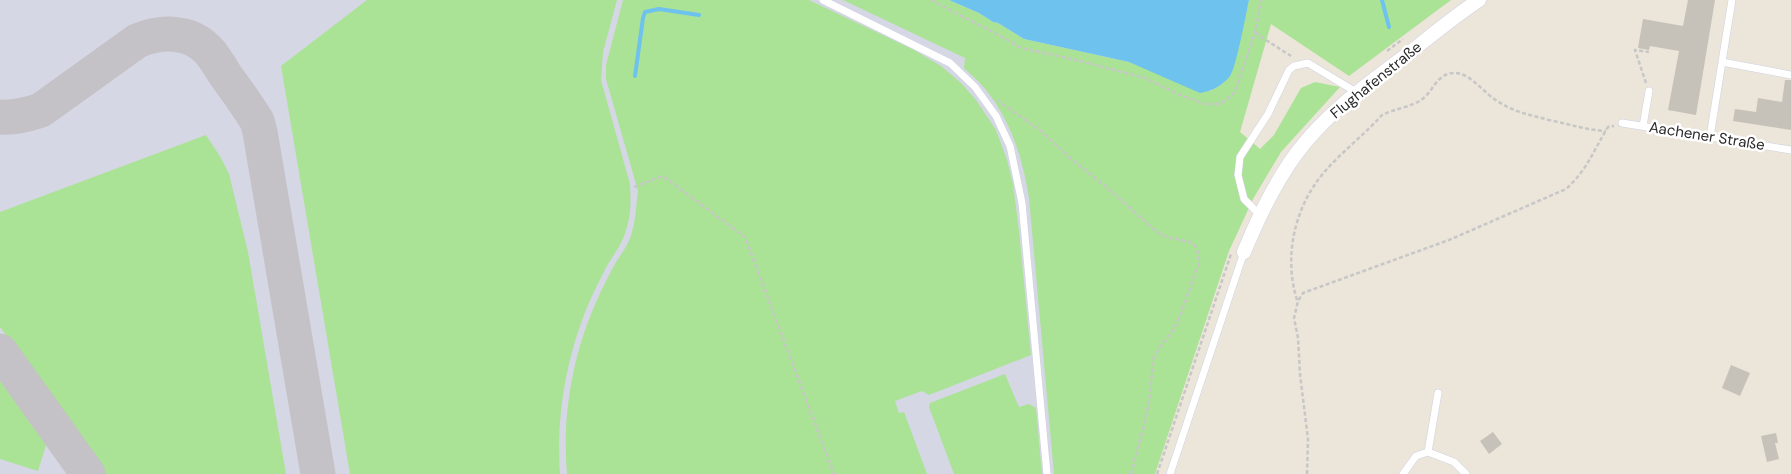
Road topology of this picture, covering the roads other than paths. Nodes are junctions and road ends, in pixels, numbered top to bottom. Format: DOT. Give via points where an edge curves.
graph roads {
  1 [pos="823,0"];
  2 [pos="1479,0"];
  3 [pos="1732,0"];
  4 [pos="1722,62"];
  5 [pos="1791,75"];
  6 [pos="1649,91"];
  7 [pos="1356,92"];
  8 [pos="1622,122"];
  9 [pos="1643,126"];
  10 [pos="1710,137"];
  11 [pos="1791,150"];
  12 [pos="1260,215"];
  13 [pos="1238,250"];
  14 [pos="1438,393"];
  15 [pos="1428,452"];
  16 [pos="1047,474"];
  17 [pos="1170,474"];
  18 [pos="1403,474"];
  19 [pos="1466,474"];
  1 -- 16 [label="lane" via="950,63 975,87 996,116 1010,146 1022,203"];
  2 -- 7 [label="street, Flughafenstraße"];
  3 -- 4 [label="lane"];
  4 -- 5 [label="lane"];
  4 -- 10 [label="lane"];
  6 -- 9 [label="lane"];
  7 -- 12 [label="street, Flughafenstraße" via="1297,152"];
  7 -- 12 [label="lane" via="1308,63 1289,70 1268,114 1240,157 1238,176 1244,198"];
  8 -- 9 [label="lane, Aachener Straße"];
  9 -- 10 [label="lane, Aachener Straße"];
  10 -- 11 [label="lane, Aachener Straße"];
  12 -- 13 [label="street, Flughafenstraße"];
  13 -- 17 [label="lane"];
  14 -- 15 [label="lane"];
  15 -- 18 [label="lane" via="1416,456"];
  15 -- 19 [label="lane" via="1454,462"];
}
